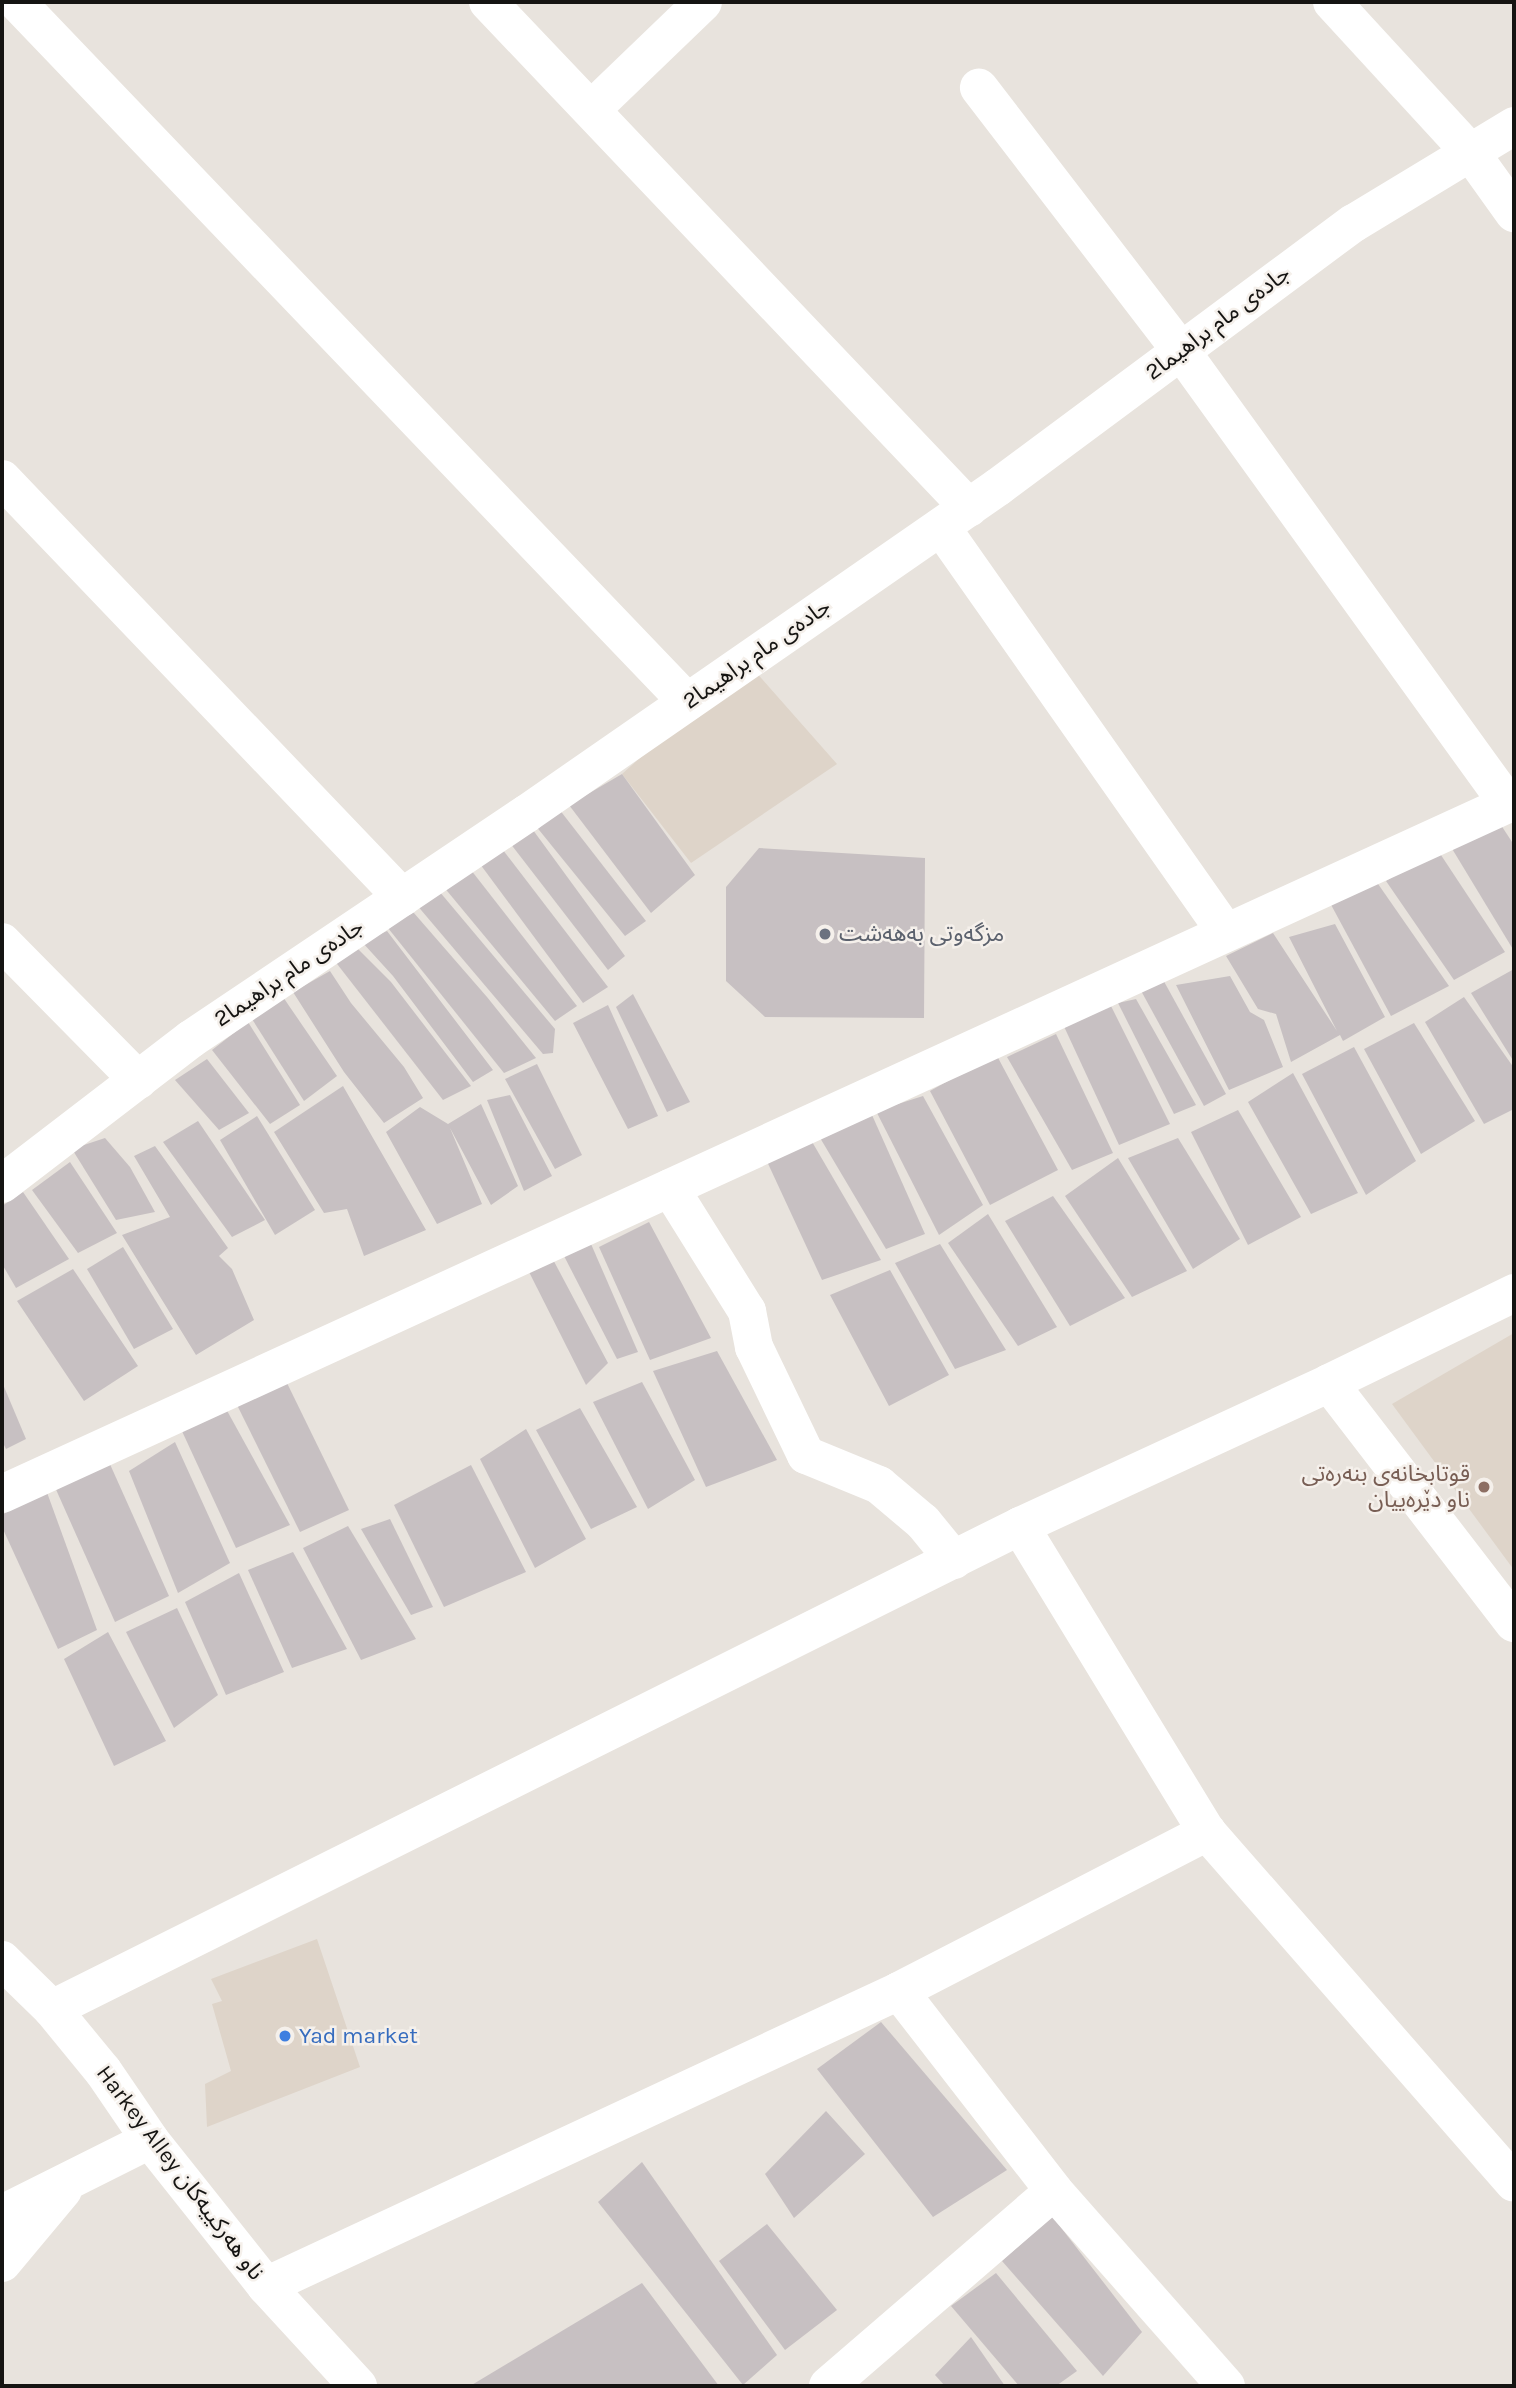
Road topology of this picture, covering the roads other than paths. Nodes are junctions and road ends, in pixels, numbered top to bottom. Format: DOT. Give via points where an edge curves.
graph roads {
  1 [pos="17,2"];
  2 [pos="488,2"];
  3 [pos="703,2"];
  4 [pos="1332,2"];
  5 [pos="979,88"];
  6 [pos="592,109"];
  7 [pos="1514,126"];
  8 [pos="1471,153"];
  9 [pos="1514,213"];
  10 [pos="1181,351"];
  11 [pos="2,479"];
  12 [pos="955,517"];
  13 [pos="687,702"];
  14 [pos="1511,802"];
  15 [pos="402,897"];
  16 [pos="1226,933"];
  17 [pos="2,943"];
  18 [pos="138,1080"];
  19 [pos="2,1184"];
  20 [pos="670,1188"];
  21 [pos="1514,1293"];
  22 [pos="1329,1383"];
  23 [pos="2,1494"];
  24 [pos="1020,1526"];
  25 [pos="954,1560"];
  26 [pos="1514,1623"];
  27 [pos="1207,1832"];
  28 [pos="2,1960"];
  29 [pos="898,1991"];
  30 [pos="52,2009"];
  31 [pos="150,2140"];
  32 [pos="73,2179"];
  33 [pos="1514,2183"];
  34 [pos="1054,2191"];
  35 [pos="2,2214"];
  36 [pos="2,2263"];
  37 [pos="266,2286"];
  38 [pos="358,2386"];
  39 [pos="828,2386"];
  40 [pos="1226,2386"];
  1 -- 13 [label="street"];
  2 -- 6 [label="street"];
  3 -- 6 [label="street"];
  4 -- 8 [label="street"];
  5 -- 10 [label="street"];
  6 -- 12 [label="street"];
  7 -- 8 [label="street, جادەی مام براهیما2"];
  8 -- 9 [label="street"];
  8 -- 10 [label="street, جادەی مام براهیما2" via="1354,223"];
  10 -- 12 [label="street, جادەی مام براهیما2"];
  10 -- 14 [label="street"];
  11 -- 15 [label="street"];
  12 -- 13 [label="street, جادەی مام براهیما2"];
  12 -- 16 [label="street"];
  13 -- 15 [label="street, جادەی مام براهیما2"];
  14 -- 16 [label="street"];
  15 -- 18 [label="street, جادەی مام براهیما2" via="191,1039"];
  16 -- 20 [label="street"];
  17 -- 18 [label="street"];
  18 -- 19 [label="street, جادەی مام براهیما2"];
  20 -- 23 [label="street"];
  20 -- 25 [label="street" via="747,1311 754,1347 806,1455 879,1485 923,1522"];
  21 -- 22 [label="street"];
  22 -- 24 [label="street"];
  22 -- 26 [label="street"];
  24 -- 25 [label="street"];
  24 -- 27 [label="street"];
  25 -- 30 [label="street"];
  27 -- 29 [label="street"];
  27 -- 33 [label="street"];
  28 -- 30 [label="street, Harkey Alley ناو هەركييەكان"];
  29 -- 34 [label="street"];
  29 -- 37 [label="street"];
  30 -- 31 [label="street, Harkey Alley ناو هەركييەكان" via="103,2071"];
  31 -- 32 [label="street"];
  31 -- 37 [label="street, Harkey Alley ناو هەركييەكان"];
  32 -- 35 [label="street"];
  32 -- 36 [label="street"];
  34 -- 39 [label="street"];
  34 -- 40 [label="street"];
  37 -- 38 [label="street, Harkey Alley ناو هەركييەكان"];
}
